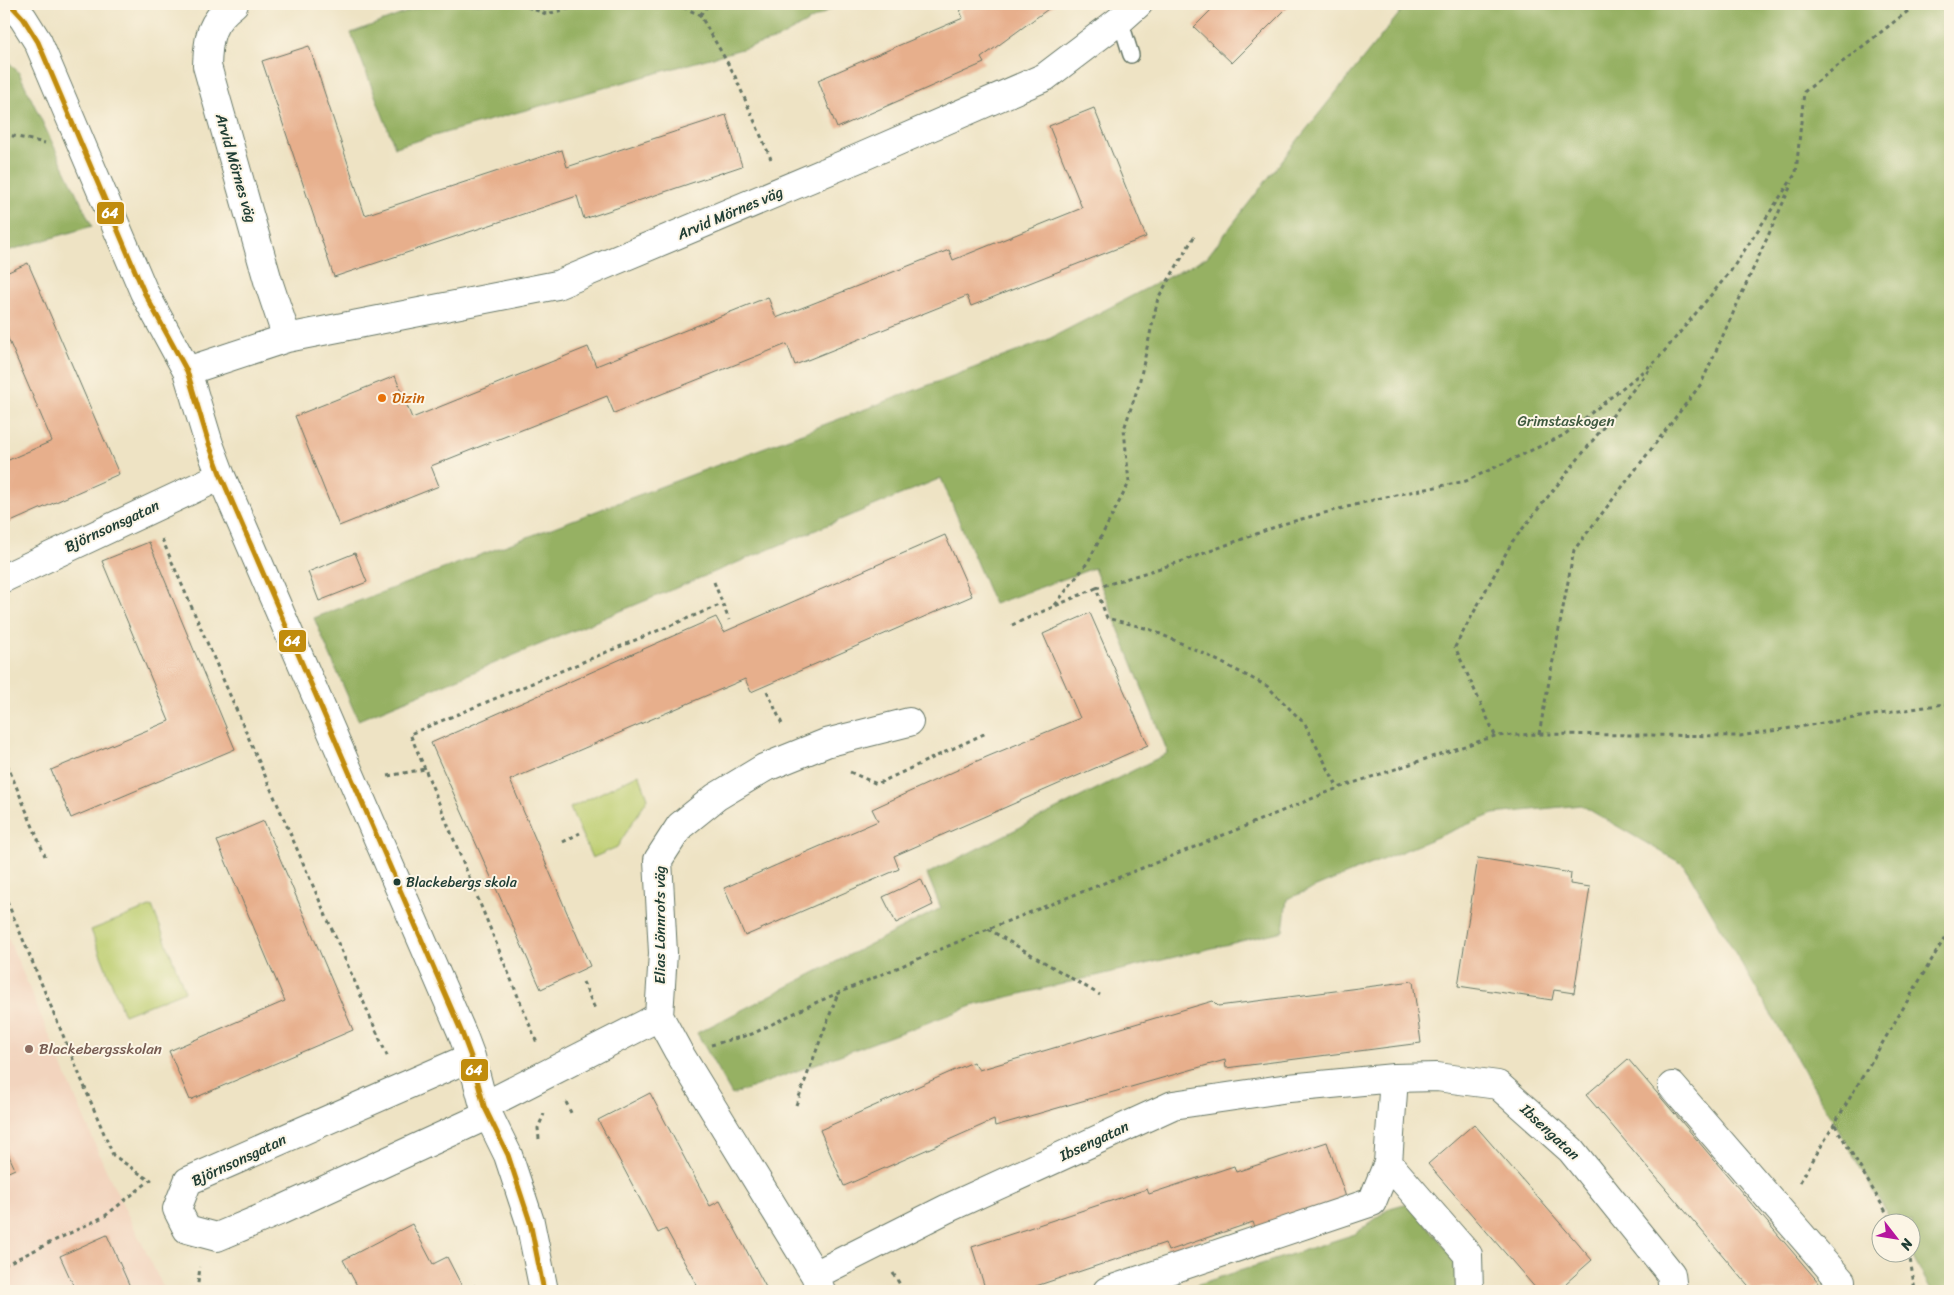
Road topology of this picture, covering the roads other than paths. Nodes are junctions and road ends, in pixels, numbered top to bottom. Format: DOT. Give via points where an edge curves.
graph roads {
  1 [pos="10,4"];
  2 [pos="234,4"];
  3 [pos="1129,12"];
  4 [pos="1131,55"];
  5 [pos="288,338"];
  6 [pos="187,371"];
  7 [pos="221,476"];
  8 [pos="4,578"];
  9 [pos="909,722"];
  10 [pos="659,1016"];
  11 [pos="471,1057"];
  12 [pos="1394,1078"];
  13 [pos="1672,1086"];
  14 [pos="486,1111"];
  15 [pos="1388,1163"];
  16 [pos="818,1283"];
  17 [pos="544,1291"];
  18 [pos="1107,1291"];
  19 [pos="1470,1291"];
  20 [pos="1673,1291"];
  21 [pos="1839,1291"];
  1 -- 6 [label="street" via="38,42 144,292"];
  2 -- 5 [label="street, Arvid Mörnes väg" via="220,14 208,39 207,66 268,281"];
  3 -- 4 [label="lane"];
  3 -- 5 [label="street, Arvid Mörnes väg" via="1045,77 557,285"];
  5 -- 6 [label="street, Arvid Mörnes väg"];
  6 -- 7 [label="street"];
  7 -- 8 [label="street, Björnsonsgatan"];
  7 -- 11 [label="street"];
  9 -- 10 [label="street, Elias Lönnrots väg" via="826,743 764,768 716,797 680,826 658,860 663,953"];
  10 -- 14 [label="street"];
  10 -- 16 [label="street"];
  11 -- 14 [label="street"];
  11 -- 14 [label="street, Björnsonsgatan" via="188,1181 178,1209 187,1229 217,1237 279,1211"];
  12 -- 15 [label="street"];
  12 -- 16 [label="street, Ibsengatan" via="1288,1088 1173,1105 946,1209"];
  12 -- 20 [label="street, Ibsengatan" via="1437,1078 1498,1085 1572,1150 1671,1274"];
  13 -- 21 [label="street" via="1842,1281"];
  14 -- 17 [label="street" via="511,1163 530,1222"];
  15 -- 18 [label="street" via="1372,1202"];
  15 -- 19 [label="street" via="1468,1255"];
}
